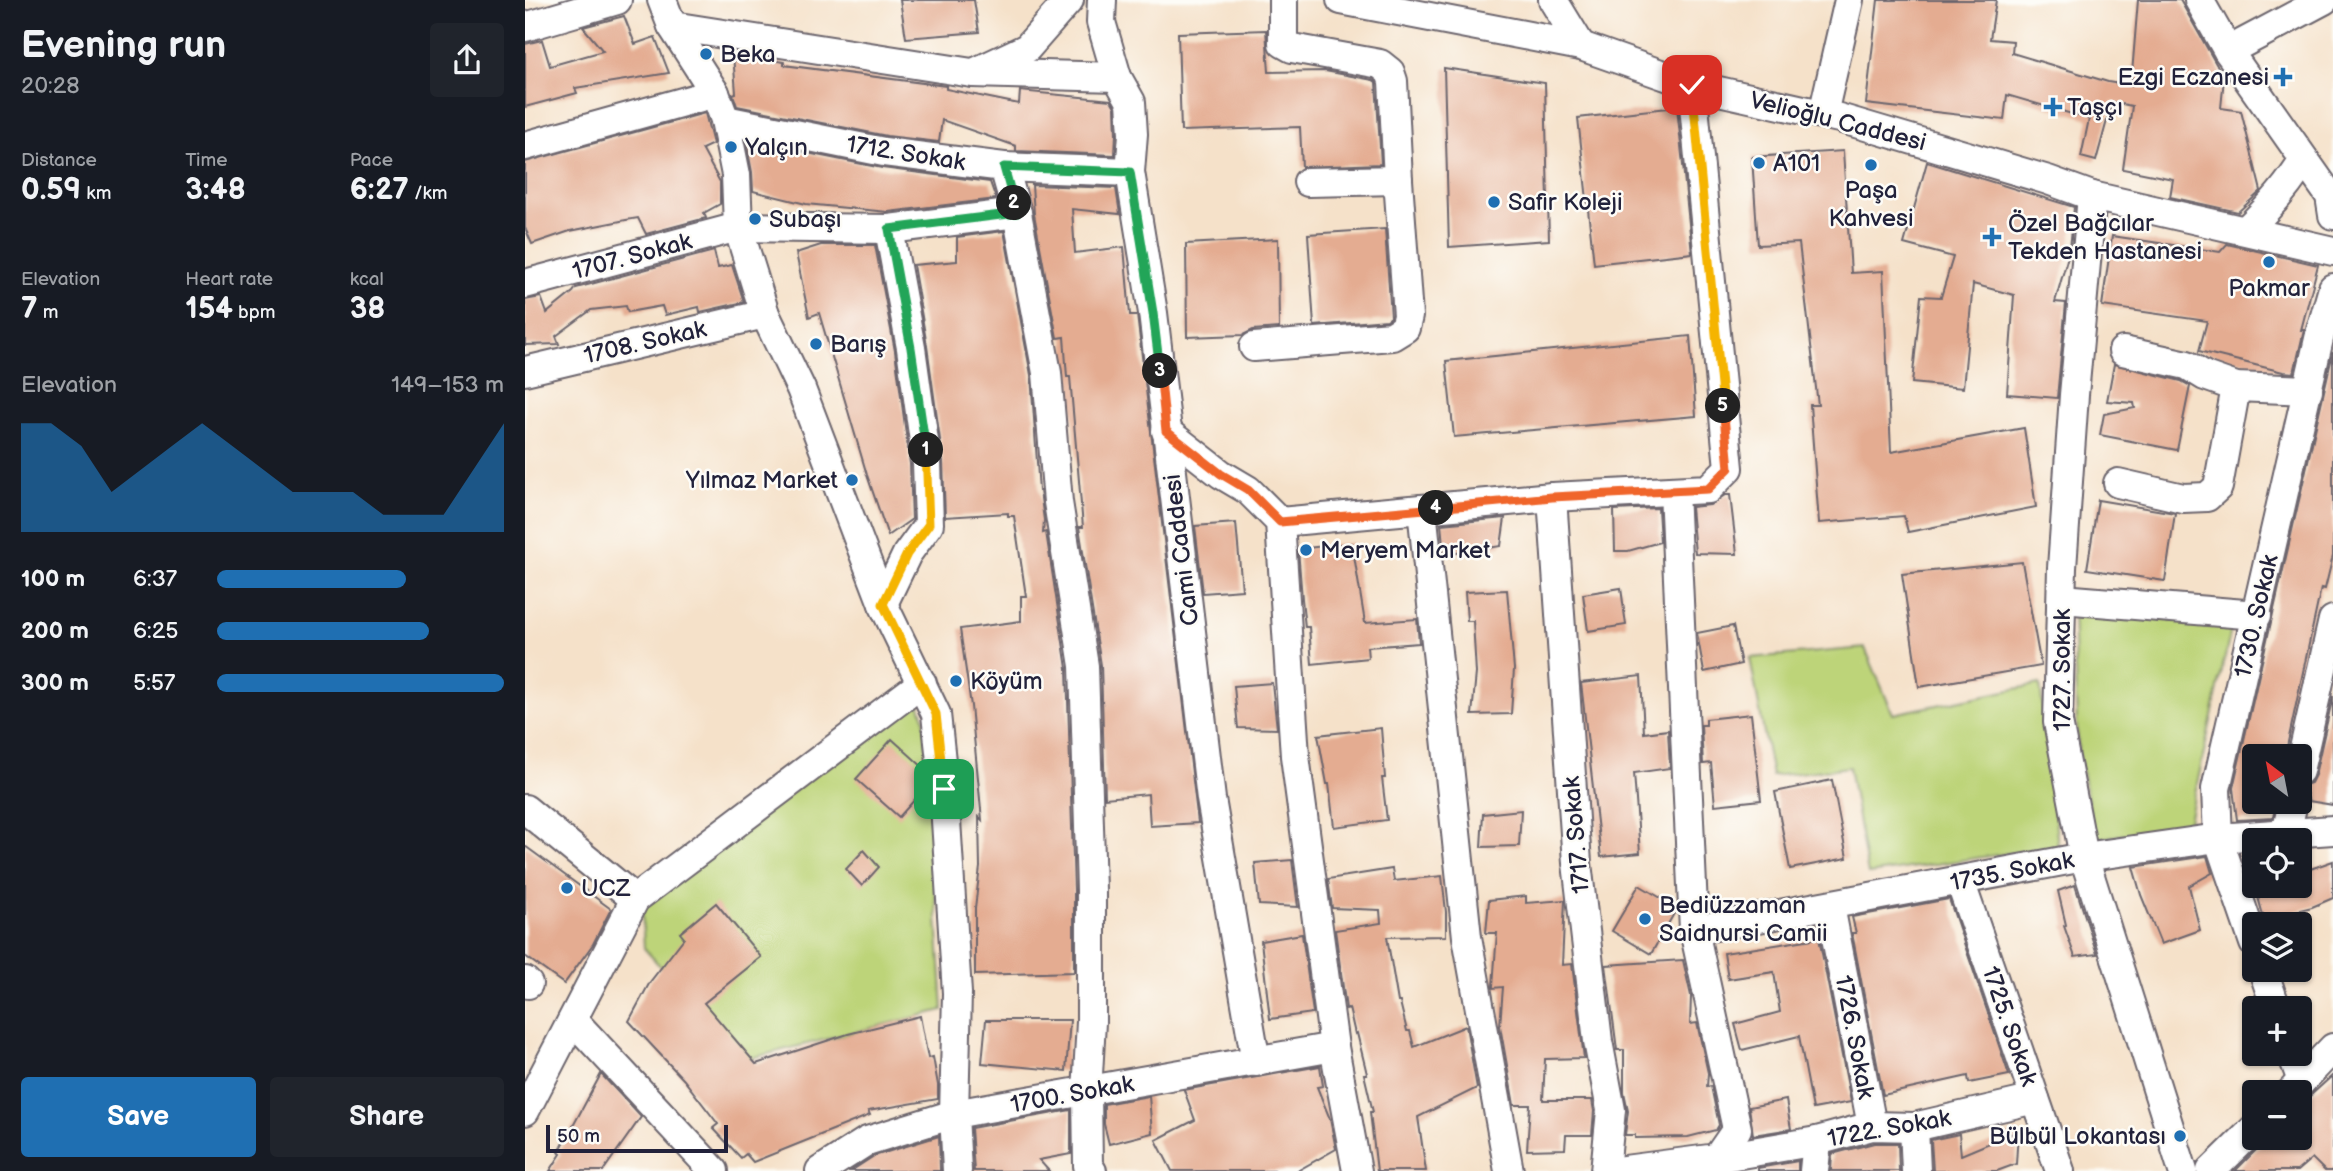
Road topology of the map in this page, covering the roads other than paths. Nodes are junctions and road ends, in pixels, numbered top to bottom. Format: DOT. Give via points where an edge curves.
graph roads {
  1 [pos="617,0"];
  2 [pos="1069,0"];
  3 [pos="1102,0"];
  4 [pos="1283,0"];
  5 [pos="1341,0"];
  6 [pos="1553,0"];
  7 [pos="1849,0"];
  8 [pos="2199,0"];
  9 [pos="2324,0"];
  10 [pos="667,13"];
  11 [pos="525,27"];
  12 [pos="1581,46"];
  13 [pos="2228,51"];
  14 [pos="972,73"];
  15 [pos="1117,78"];
  16 [pos="1692,85"];
  17 [pos="715,93"];
  18 [pos="1823,114"];
  19 [pos="725,120"];
  20 [pos="525,146"];
  21 [pos="2304,160"];
  22 [pos="1004,167"];
  23 [pos="1130,172"];
  24 [pos="1398,180"];
  25 [pos="1308,182"];
  26 [pos="2092,195"];
  27 [pos="1017,213"];
  28 [pos="2333,215"];
  29 [pos="739,228"];
  30 [pos="889,229"];
  31 [pos="2246,230"];
  32 [pos="2333,251"];
  33 [pos="525,284"];
  34 [pos="2333,288"];
  35 [pos="765,314"];
  36 [pos="1254,347"];
  37 [pos="2123,351"];
  38 [pos="525,371"];
  39 [pos="2236,387"];
  40 [pos="2308,390"];
  41 [pos="1166,431"];
  42 [pos="2118,484"];
  43 [pos="1674,491"];
  44 [pos="1552,497"];
  45 [pos="1422,509"];
  46 [pos="1280,522"];
  47 [pos="2061,599"];
  48 [pos="883,604"];
  49 [pos="2257,615"];
  50 [pos="2333,620"];
  51 [pos="922,683"];
  52 [pos="2305,744"];
  53 [pos="525,809"];
  54 [pos="2333,830"];
  55 [pos="2312,832"];
  56 [pos="2242,837"];
  57 [pos="2218,838"];
  58 [pos="2084,857"];
  59 [pos="1960,881"];
  60 [pos="635,899"];
  61 [pos="1830,906"];
  62 [pos="2243,912"];
  63 [pos="1694,930"];
  64 [pos="573,1020"];
  65 [pos="1334,1047"];
  66 [pos="2333,1048"];
  67 [pos="1256,1062"];
  68 [pos="2303,1080"];
  69 [pos="1087,1092"];
  70 [pos="2035,1099"];
  71 [pos="525,1111"];
  72 [pos="954,1114"];
  73 [pos="1872,1126"];
  74 [pos="1915,1127"];
  75 [pos="1817,1141"];
  76 [pos="2242,1141"];
  77 [pos="1715,1164"];
  78 [pos="714,1171"];
  79 [pos="820,1171"];
  80 [pos="957,1171"];
  81 [pos="1093,1171"];
  82 [pos="1357,1171"];
  83 [pos="1509,1171"];
  84 [pos="1605,1171"];
  85 [pos="1617,1171"];
  86 [pos="1814,1171"];
  87 [pos="1916,1171"];
  88 [pos="2060,1171"];
  89 [pos="2183,1171"];
  90 [pos="2211,1171"];
  1 -- 11 [label="street"];
  2 -- 14 [label="street" via="1027,48"];
  3 -- 15 [label="street, Cami Caddesi" via="1101,22"];
  4 -- 24 [label="street" via="1283,43 1380,64 1390,72"];
  5 -- 12 [label="street, Velioğlu Caddesi"];
  6 -- 12 [label="street"];
  7 -- 18 [label="street"];
  8 -- 13 [label="street"];
  9 -- 13 [label="street"];
  10 -- 14 [label="street"];
  10 -- 17 [label="street"];
  12 -- 16 [label="street, Velioğlu Caddesi"];
  13 -- 21 [label="street"];
  14 -- 15 [label="street"];
  15 -- 23 [label="street, Cami Caddesi" via="1131,102"];
  16 -- 18 [label="street, Velioğlu Caddesi"];
  16 -- 43 [label="street" via="1729,468 1708,489"];
  17 -- 19 [label="street"];
  17 -- 20 [label="street"];
  18 -- 26 [label="street, Velioğlu Caddesi"];
  19 -- 22 [label="street, 1712. Sokak" via="884,152"];
  19 -- 29 [label="street" via="736,175"];
  21 -- 28 [label="street" via="2330,196"];
  21 -- 31 [label="street" via="2271,206"];
  22 -- 23 [label="street, 1712. Sokak"];
  22 -- 27 [label="street"];
  23 -- 41 [label="street, Cami Caddesi"];
  24 -- 25 [label="street"];
  24 -- 36 [label="street" via="1408,316 1405,328 1392,336"];
  26 -- 31 [label="street, Velioğlu Caddesi"];
  26 -- 47 [label="street, 1727. Sokak"];
  27 -- 30 [label="street, 1707. Sokak"];
  27 -- 69 [label="street" via="1047,373 1058,502 1084,666 1091,890"];
  29 -- 30 [label="street, 1707. Sokak"];
  29 -- 33 [label="street, 1707. Sokak"];
  29 -- 35 [label="street"];
  30 -- 48 [label="street" via="927,463 929,524 907,554"];
  31 -- 32 [label="street, Velioğlu Caddesi"];
  34 -- 40 [label="street, 1730. Sokak"];
  35 -- 38 [label="street, 1708. Sokak"];
  35 -- 48 [label="street" via="801,389"];
  37 -- 39 [label="street" via="2187,365"];
  39 -- 40 [label="street"];
  39 -- 42 [label="street" via="2218,487 2207,497 2183,498"];
  40 -- 49 [label="street, 1730. Sokak"];
  41 -- 46 [label="street" via="1248,490"];
  41 -- 67 [label="street, Cami Caddesi" via="1211,799"];
  43 -- 44 [label="street"];
  43 -- 63 [label="street"];
  44 -- 45 [label="street"];
  44 -- 84 [label="street, 1717. Sokak" via="1577,863 1611,1110"];
  45 -- 46 [label="street"];
  45 -- 83 [label="street" via="1467,937"];
  46 -- 65 [label="street" via="1295,756"];
  47 -- 49 [label="street"];
  47 -- 58 [label="street, 1727. Sokak" via="2058,722"];
  48 -- 51 [label="street"];
  49 -- 57 [label="street, 1730. Sokak" via="2216,789"];
  50 -- 52 [label="street"];
  51 -- 60 [label="street"];
  51 -- 72 [label="street" via="936,714 944,789 957,993"];
  53 -- 60 [label="street"];
  54 -- 55 [label="street, 1735. Sokak"];
  56 -- 57 [label="street, 1735. Sokak"];
  57 -- 58 [label="street, 1735. Sokak"];
  57 -- 62 [label="street, 1730. Sokak"];
  58 -- 59 [label="street, 1735. Sokak"];
  58 -- 89 [label="street, 1727. Sokak"];
  59 -- 61 [label="street, 1735. Sokak"];
  59 -- 70 [label="street, 1725. Sokak"];
  60 -- 64 [label="street"];
  61 -- 63 [label="street, 1735. Sokak"];
  61 -- 73 [label="street, 1726. Sokak"];
  63 -- 77 [label="street" via="1737,1129"];
  64 -- 71 [label="street"];
  64 -- 78 [label="street"];
  65 -- 67 [label="street, 1700. Sokak"];
  65 -- 82 [label="street"];
  66 -- 68 [label="street"];
  67 -- 69 [label="street, 1700. Sokak"];
  69 -- 72 [label="street, 1700. Sokak"];
  69 -- 81 [label="street" via="1087,1166"];
  70 -- 74 [label="street, 1722. Sokak"];
  70 -- 88 [label="street, 1725. Sokak"];
  72 -- 79 [label="street, 1700. Sokak" via="867,1141"];
  72 -- 80 [label="street"];
  73 -- 74 [label="street, 1722. Sokak"];
  73 -- 75 [label="street, 1722. Sokak"];
  74 -- 87 [label="street"];
  75 -- 77 [label="street, 1722. Sokak"];
  75 -- 86 [label="street"];
  76 -- 90 [label="street"];
  77 -- 85 [label="street, 1722. Sokak"];
}
